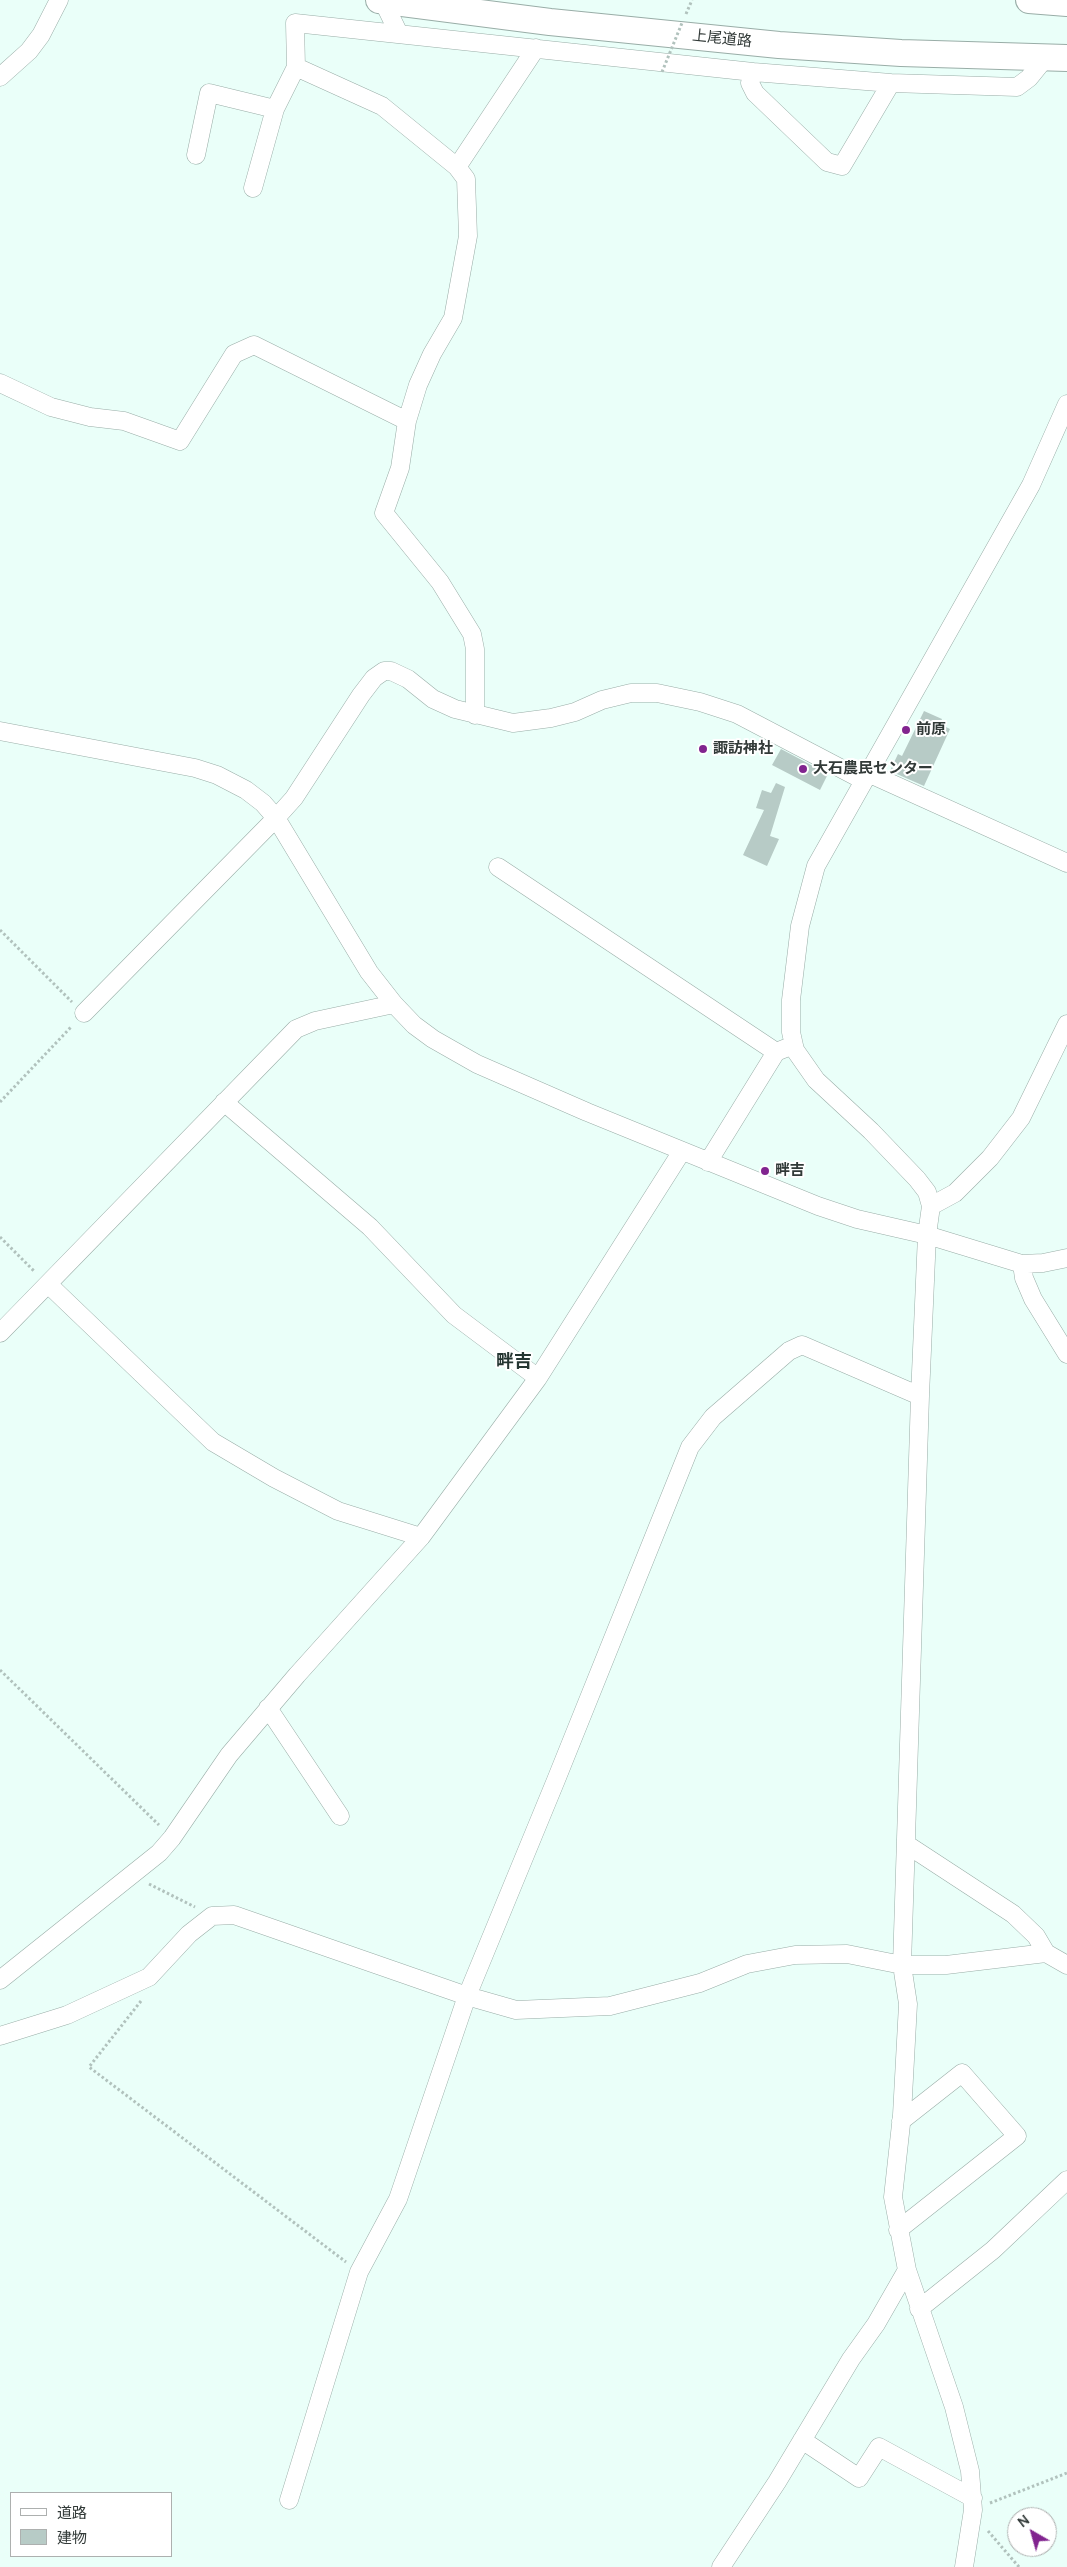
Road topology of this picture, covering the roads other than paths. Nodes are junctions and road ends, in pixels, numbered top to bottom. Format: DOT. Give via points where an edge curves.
graph roads {
  1 [pos="59,0"];
  2 [pos="381,0"];
  3 [pos="1029,0"];
  4 [pos="1067,2"];
  5 [pos="399,34"];
  6 [pos="536,48"];
  7 [pos="1056,58"];
  8 [pos="296,67"];
  9 [pos="753,72"];
  10 [pos="0,77"];
  11 [pos="891,83"];
  12 [pos="275,109"];
  13 [pos="196,155"];
  14 [pos="458,166"];
  15 [pos="253,188"];
  16 [pos="0,383"];
  17 [pos="1067,404"];
  18 [pos="407,421"];
  19 [pos="475,715"];
  20 [pos="0,730"];
  21 [pos="866,777"];
  22 [pos="276,818"];
  23 [pos="1067,864"];
  24 [pos="498,866"];
  25 [pos="394,1004"];
  26 [pos="84,1013"];
  27 [pos="1067,1024"];
  28 [pos="794,1045"];
  29 [pos="776,1052"];
  30 [pos="224,1102"];
  31 [pos="682,1151"];
  32 [pos="708,1162"];
  33 [pos="931,1206"];
  34 [pos="927,1235"];
  35 [pos="1067,1258"];
  36 [pos="1022,1264"];
  37 [pos="48,1284"];
  38 [pos="0,1333"];
  39 [pos="1067,1354"];
  40 [pos="538,1378"];
  41 [pos="920,1396"];
  42 [pos="421,1537"];
  43 [pos="268,1708"];
  44 [pos="340,1816"];
  45 [pos="906,1844"];
  46 [pos="1046,1953"];
  47 [pos="902,1965"];
  48 [pos="1067,1965"];
  49 [pos="0,1980"];
  50 [pos="466,1996"];
  51 [pos="0,2036"];
  52 [pos="901,2120"];
  53 [pos="1067,2180"];
  54 [pos="898,2230"];
  55 [pos="907,2270"];
  56 [pos="919,2309"];
  57 [pos="802,2440"];
  58 [pos="288,2500"];
  59 [pos="973,2508"];
  60 [pos="721,2567"];
  61 [pos="964,2567"];
  1 -- 10 [label="street" via="29,51"];
  2 -- 5 [label="street"];
  2 -- 7 [label="highway, 上尾道路" via="550,22 779,45"];
  3 -- 4 [label="highway"];
  5 -- 6 [label="street"];
  5 -- 8 [label="street" via="295,23"];
  6 -- 9 [label="street"];
  6 -- 14 [label="street"];
  7 -- 11 [label="street" via="1017,87"];
  8 -- 12 [label="street"];
  8 -- 14 [label="street" via="382,106"];
  9 -- 11 [label="street"];
  9 -- 11 [label="street" via="750,83 755,93 827,162 842,166"];
  12 -- 13 [label="street" via="210,94"];
  12 -- 15 [label="street"];
  14 -- 18 [label="street" via="466,179 468,236 453,318 418,385"];
  16 -- 18 [label="street" via="51,407 124,421 180,440 234,354 254,345"];
  17 -- 21 [label="street" via="1031,485"];
  18 -- 19 [label="street" via="400,468 384,513 440,582 472,634"];
  19 -- 21 [label="street" via="513,723 552,718 631,693 663,694 737,714"];
  19 -- 22 [label="street" via="434,699 408,680 384,671 361,695 294,798"];
  20 -- 22 [label="street" via="217,775 246,790"];
  21 -- 23 [label="street"];
  21 -- 28 [label="street" via="816,866 809,892 800,926 791,1000"];
  22 -- 25 [label="street" via="369,972"];
  22 -- 26 [label="street"];
  24 -- 29 [label="street"];
  25 -- 30 [label="street" via="315,1021 296,1029"];
  25 -- 31 [label="street" via="433,1039 477,1064"];
  27 -- 33 [label="street" via="1021,1118 990,1158 955,1192"];
  28 -- 29 [label="street"];
  28 -- 33 [label="street" via="816,1080 917,1179 927,1192"];
  29 -- 32 [label="street"];
  30 -- 37 [label="street"];
  30 -- 40 [label="street" via="370,1227 454,1315"];
  31 -- 32 [label="street"];
  31 -- 40 [label="street"];
  32 -- 34 [label="street" via="857,1220"];
  33 -- 34 [label="street"];
  34 -- 36 [label="street"];
  34 -- 41 [label="street"];
  35 -- 36 [label="street"];
  36 -- 39 [label="street" via="1024,1278 1034,1300"];
  37 -- 38 [label="street"];
  37 -- 42 [label="street" via="212,1442 338,1511"];
  40 -- 42 [label="street"];
  41 -- 45 [label="street"];
  41 -- 50 [label="street" via="802,1345 789,1351 713,1417 690,1447"];
  42 -- 43 [label="street"];
  43 -- 44 [label="street"];
  43 -- 49 [label="street" via="228,1755 159,1854"];
  45 -- 46 [label="street" via="1013,1914 1036,1936"];
  45 -- 47 [label="street"];
  46 -- 47 [label="street" via="946,1965"];
  46 -- 48 [label="street"];
  47 -- 50 [label="street" via="847,1954 795,1955 747,1964 700,1983 610,2006 516,2010"];
  47 -- 52 [label="street" via="908,2004"];
  50 -- 51 [label="street" via="234,1915 212,1916 189,1934 148,1977 67,2015"];
  50 -- 58 [label="street" via="398,2199 360,2272"];
  52 -- 54 [label="street" via="893,2198"];
  52 -- 54 [label="street" via="962,2073 1017,2136"];
  53 -- 56 [label="street" via="993,2250"];
  54 -- 55 [label="street"];
  55 -- 56 [label="street"];
  55 -- 57 [label="street"];
  56 -- 59 [label="street" via="964,2441"];
  57 -- 59 [label="street" via="858,2478 879,2447"];
  57 -- 60 [label="street"];
  59 -- 61 [label="street"];
}
